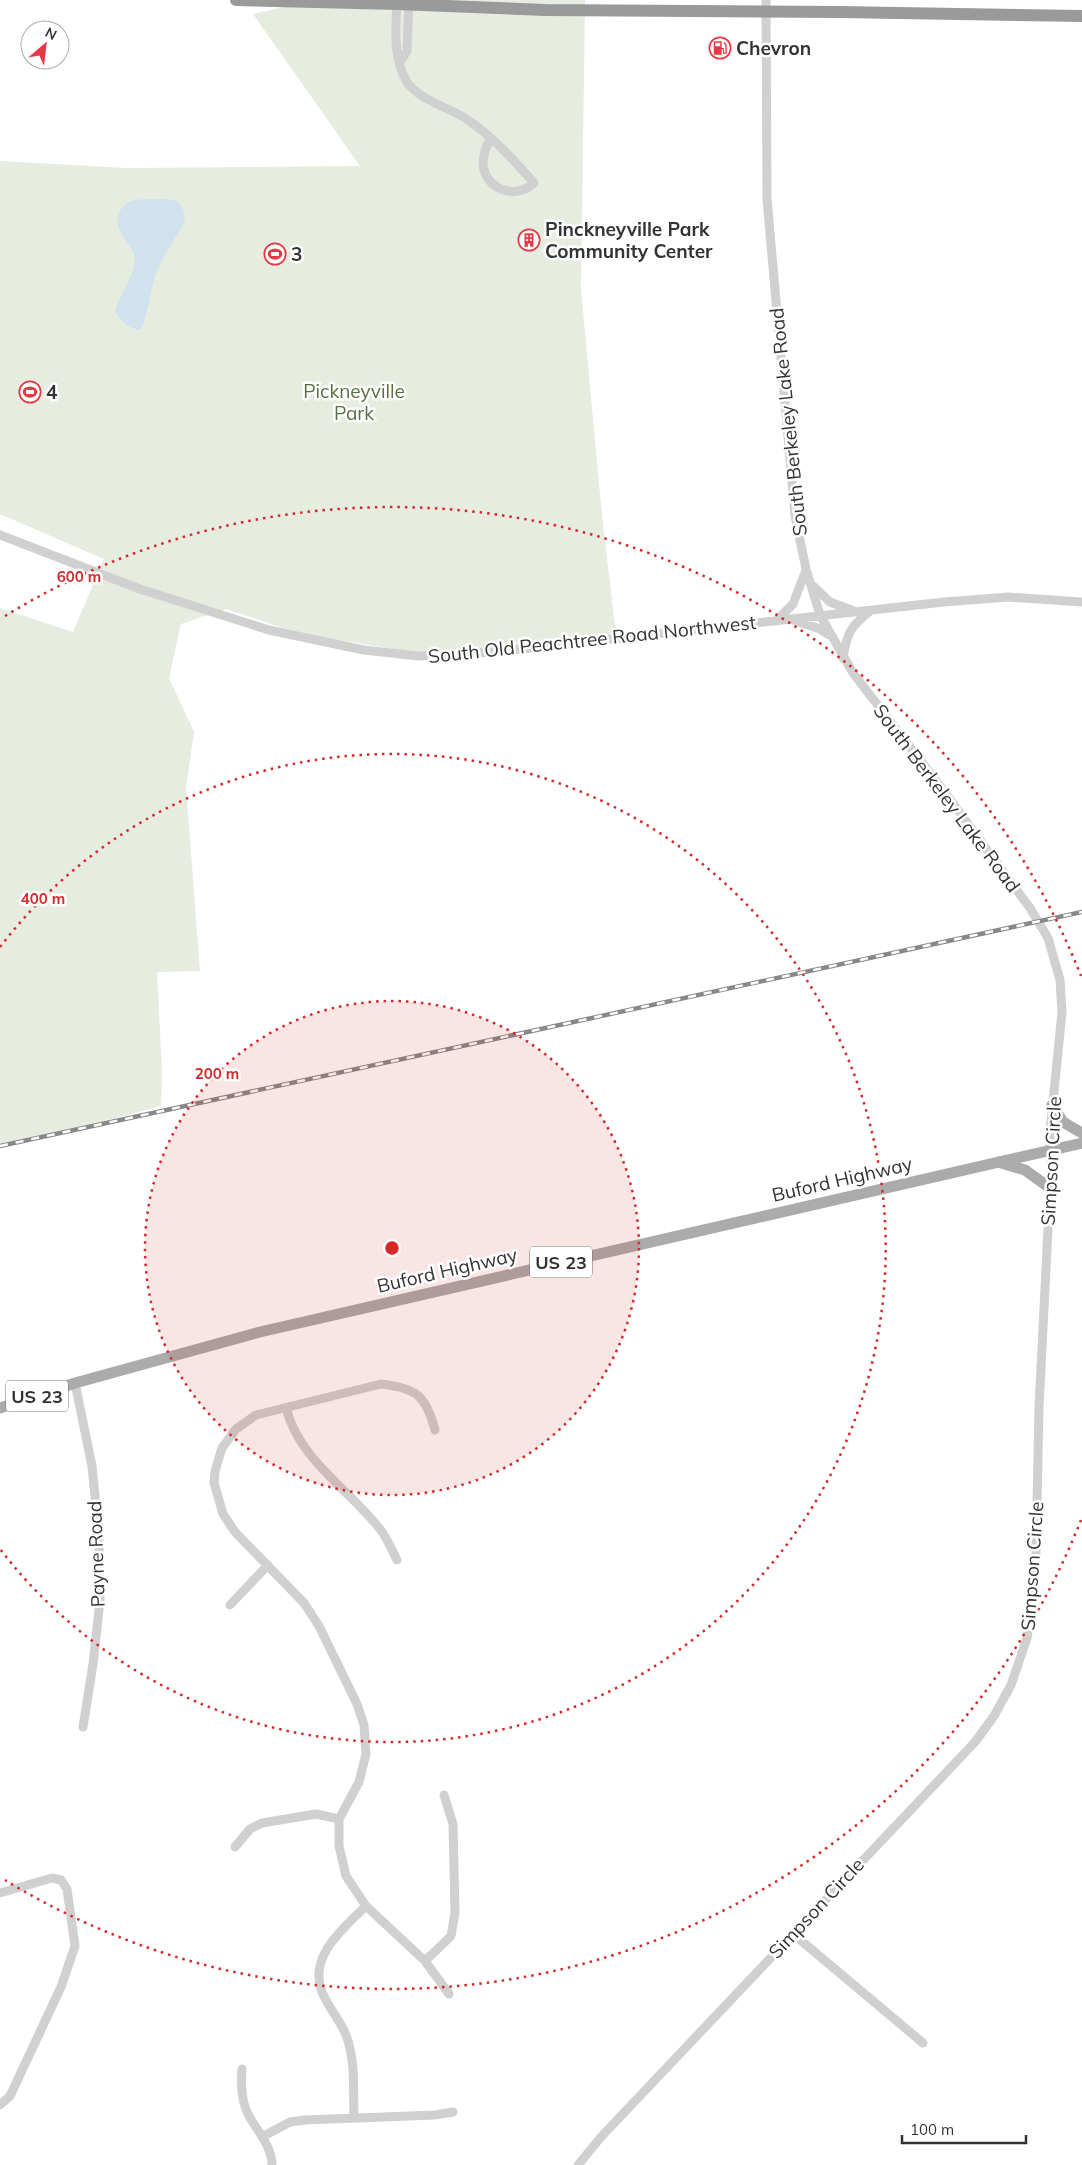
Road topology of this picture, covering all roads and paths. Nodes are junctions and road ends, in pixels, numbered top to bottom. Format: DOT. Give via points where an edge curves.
graph roads {
  1 [pos="236,0"];
  2 [pos="403,2"];
  3 [pos="766,6"];
  4 [pos="1082,16"];
  5 [pos="491,138"];
  6 [pos="0,535"];
  7 [pos="806,569"];
  8 [pos="809,579"];
  9 [pos="1082,602"];
  10 [pos="870,611"];
  11 [pos="857,612"];
  12 [pos="820,616"];
  13 [pos="791,619"];
  14 [pos="776,621"];
  15 [pos="831,637"];
  16 [pos="843,658"];
  17 [pos="1038,922"];
  18 [pos="1052,1105"];
  19 [pos="1082,1133"];
  20 [pos="1082,1143"];
  21 [pos="1049,1149"];
  22 [pos="996,1161"];
  23 [pos="1050,1188"];
  24 [pos="74,1383"];
  25 [pos="0,1408"];
  26 [pos="286,1408"];
  27 [pos="435,1430"];
  28 [pos="397,1560"];
  29 [pos="268,1565"];
  30 [pos="230,1606"];
  31 [pos="83,1727"];
  32 [pos="444,1795"];
  33 [pos="339,1819"];
  34 [pos="235,1847"];
  35 [pos="0,1893"];
  36 [pos="366,1906"];
  37 [pos="792,1933"];
  38 [pos="425,1962"];
  39 [pos="449,1994"];
  40 [pos="923,2043"];
  41 [pos="242,2069"];
  42 [pos="0,2105"];
  43 [pos="453,2112"];
  44 [pos="354,2118"];
  45 [pos="262,2137"];
  46 [pos="272,2165"];
  47 [pos="578,2165"];
  1 -- 2 [label="highway"];
  2 -- 3 [label="highway" via="544,10"];
  2 -- 5 [label="street" via="407,51 400,62 407,81 418,94 465,118"];
  3 -- 4 [label="highway"];
  3 -- 7 [label="street, South Berkeley Lake Road" via="767,199 795,516"];
  5 -- 5 [label="street" via="534,184 528,189 508,192 490,181 483,164"];
  6 -- 14 [label="street, South Old Peachtree Road Northwest" via="140,590 269,630 364,650 418,656 494,652"];
  7 -- 8 [label="street, South Berkeley Lake Road"];
  7 -- 14 [label="street" via="793,604"];
  8 -- 11 [label="street" via="830,602"];
  8 -- 12 [label="street, South Berkeley Lake Road"];
  9 -- 10 [label="street, South Old Peachtree Road Northwest" via="1008,597"];
  10 -- 11 [label="street, South Old Peachtree Road Northwest"];
  10 -- 16 [label="street" via="851,627"];
  11 -- 12 [label="street, South Old Peachtree Road Northwest"];
  12 -- 13 [label="street, South Old Peachtree Road Northwest"];
  12 -- 15 [label="street, South Berkeley Lake Road"];
  13 -- 14 [label="street, South Old Peachtree Road Northwest"];
  13 -- 15 [label="street" via="820,629"];
  15 -- 16 [label="street, South Berkeley Lake Road"];
  16 -- 17 [label="street, South Berkeley Lake Road"];
  17 -- 18 [label="street, Simpson Circle" via="1048,938 1060,980 1061,1029"];
  18 -- 19 [label="main road" via="1063,1122"];
  18 -- 21 [label="street, Simpson Circle"];
  20 -- 21 [label="main road, Buford Highway / US 23"];
  21 -- 22 [label="main road, Buford Highway / US 23"];
  21 -- 23 [label="street, Simpson Circle"];
  22 -- 23 [label="main road" via="1026,1170"];
  22 -- 24 [label="main road, Buford Highway / US 23" via="260,1332"];
  23 -- 37 [label="street, Simpson Circle" via="1039,1407 1036,1553 1031,1614 1011,1685 975,1742"];
  24 -- 25 [label="main road, Buford Highway / US 23"];
  24 -- 31 [label="street, Payne Road" via="92,1466 99,1538 100,1600 94,1664"];
  26 -- 27 [label="street" via="381,1384 397,1386 408,1389 425,1401"];
  26 -- 28 [label="street" via="304,1450 380,1529"];
  26 -- 29 [label="street" via="256,1415 236,1429 222,1448 215,1471 214,1483 223,1514"];
  29 -- 30 [label="street"];
  29 -- 33 [label="street" via="304,1603 319,1626 364,1725 366,1754 363,1768"];
  32 -- 38 [label="street" via="453,1824 456,1913 451,1936"];
  33 -- 34 [label="street" via="316,1814 262,1823 250,1829"];
  33 -- 36 [label="street" via="339,1846 346,1876"];
  35 -- 42 [label="street" via="52,1878 62,1880 67,1889 75,1946 57,1996 10,2096"];
  36 -- 38 [label="street"];
  36 -- 44 [label="street" via="326,1948 320,1960 318,1978 322,1993 345,2034 350,2052"];
  37 -- 40 [label="street"];
  37 -- 47 [label="street, Simpson Circle"];
  38 -- 39 [label="street"];
  41 -- 45 [label="street" via="243,2102"];
  43 -- 44 [label="street"];
  44 -- 45 [label="street" via="290,2122"];
  45 -- 46 [label="street"];
}
